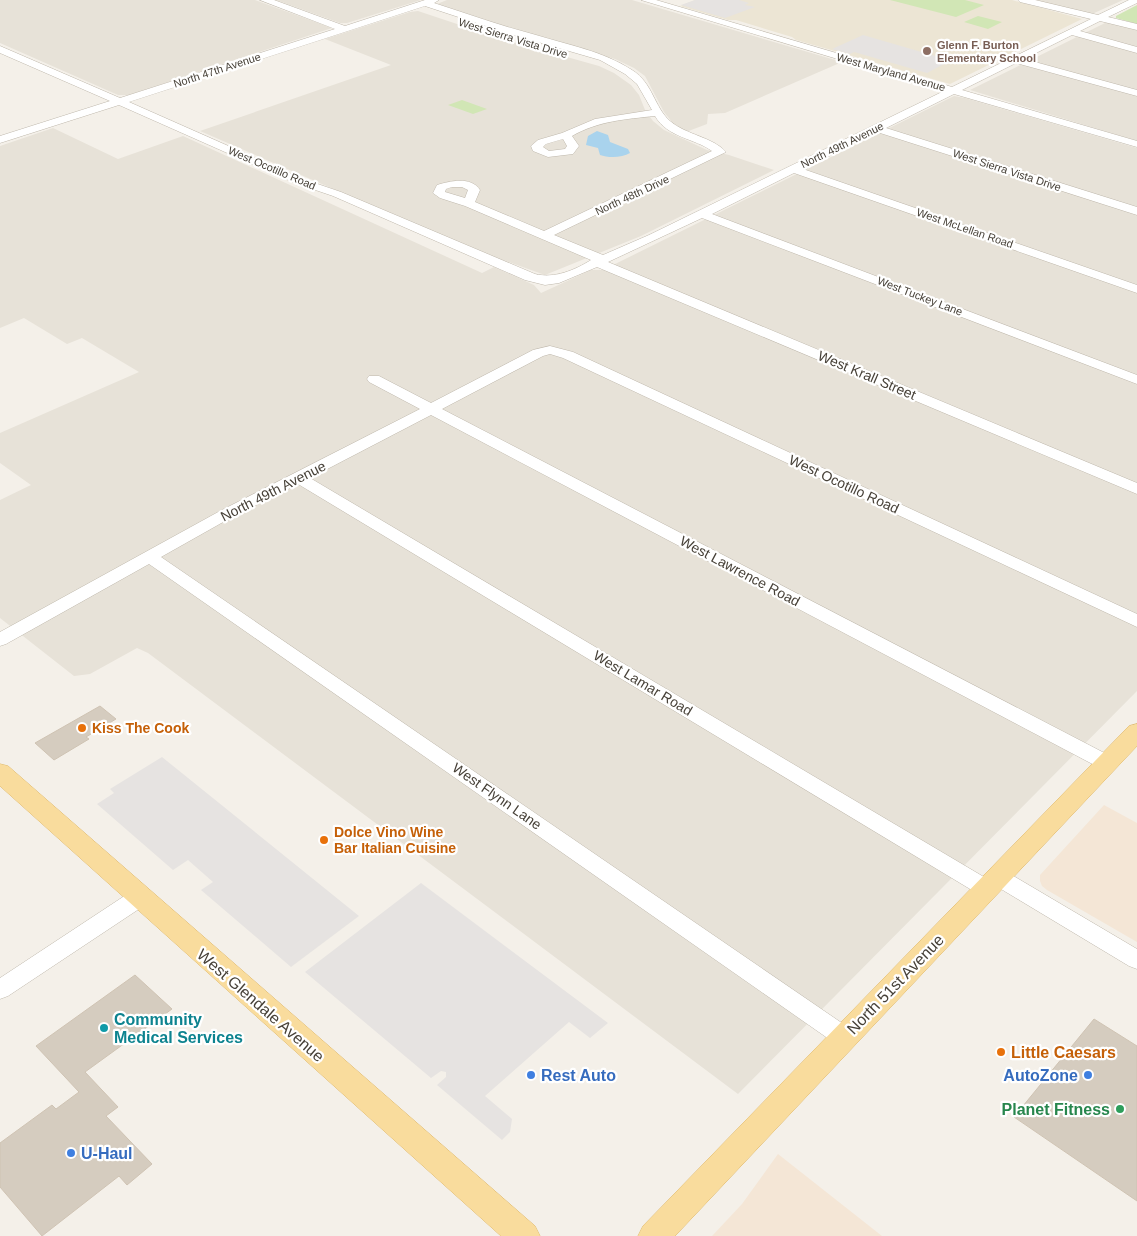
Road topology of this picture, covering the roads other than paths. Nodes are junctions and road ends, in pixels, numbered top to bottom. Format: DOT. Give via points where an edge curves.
graph roads {
  1 [pos="265,0"];
  2 [pos="646,0"];
  3 [pos="1023,0"];
  4 [pos="1136,0"];
  5 [pos="430,2"];
  6 [pos="413,7"];
  7 [pos="1098,18"];
  8 [pos="1137,27"];
  9 [pos="345,28"];
  10 [pos="1071,32"];
  11 [pos="0,49"];
  12 [pos="1137,50"];
  13 [pos="1016,60"];
  14 [pos="615,66"];
  15 [pos="953,90"];
  16 [pos="1137,93"];
  17 [pos="120,102"];
  18 [pos="658,113"];
  19 [pos="876,128"];
  20 [pos="566,135"];
  21 [pos="0,140"];
  22 [pos="1137,144"];
  23 [pos="720,152"];
  24 [pos="793,169"];
  25 [pos="470,203"];
  26 [pos="1137,212"];
  27 [pos="702,214"];
  28 [pos="543,236"];
  29 [pos="600,261"];
  30 [pos="545,281"];
  31 [pos="1137,288"];
  32 [pos="550,350"];
  33 [pos="374,379"];
  34 [pos="1137,380"];
  35 [pos="430,409"];
  36 [pos="299,478"];
  37 [pos="1137,489"];
  38 [pos="149,556"];
  39 [pos="1137,621"];
  40 [pos="0,640"];
  41 [pos="1137,732"];
  42 [pos="1107,763"];
  43 [pos="0,772"];
  44 [pos="993,883"];
  45 [pos="140,897"];
  46 [pos="1137,960"];
  47 [pos="0,990"];
  48 [pos="844,1037"];
  49 [pos="524,1236"];
  50 [pos="654,1236"];
  1 -- 9 [label="street"];
  2 -- 15 [label="street, West Maryland Avenue"];
  3 -- 7 [label="street"];
  4 -- 7 [label="street, North 49th Avenue"];
  5 -- 6 [label="street, North 47th Avenue"];
  5 -- 14 [label="street, West Sierra Vista Drive" via="518,34 603,58"];
  6 -- 9 [label="street, North 47th Avenue"];
  6 -- 14 [label="street, West Sierra Vista Drive" via="523,42"];
  7 -- 8 [label="street"];
  7 -- 10 [label="street, North 49th Avenue"];
  9 -- 17 [label="street, North 47th Avenue"];
  10 -- 12 [label="street"];
  10 -- 13 [label="street, North 49th Avenue"];
  11 -- 17 [label="street, West Ocotillo Road"];
  13 -- 15 [label="street, North 49th Avenue"];
  13 -- 16 [label="street"];
  14 -- 18 [label="street, West Sierra Vista Drive" via="640,82"];
  15 -- 19 [label="street, North 49th Avenue"];
  15 -- 22 [label="street, West Maryland Avenue"];
  17 -- 21 [label="street, North 47th Avenue"];
  17 -- 30 [label="street, West Ocotillo Road" via="299,181"];
  18 -- 20 [label="street" via="596,121"];
  18 -- 23 [label="street, West Sierra Vista Drive" via="676,131"];
  19 -- 24 [label="street, North 49th Avenue"];
  19 -- 26 [label="street, West Sierra Vista Drive"];
  23 -- 28 [label="street, North 48th Drive"];
  24 -- 27 [label="street, North 49th Avenue"];
  24 -- 31 [label="street, West McLellan Road"];
  25 -- 28 [label="street, West Krall Street"];
  27 -- 29 [label="street, North 49th Avenue"];
  27 -- 34 [label="street, West Tuckey Lane"];
  28 -- 29 [label="street, West Krall Street"];
  29 -- 30 [label="street, North 49th Avenue" via="559,279"];
  29 -- 37 [label="street, West Krall Street"];
  32 -- 35 [label="street, North 49th Avenue" via="538,353"];
  32 -- 39 [label="street, West Ocotillo Road" via="568,355"];
  33 -- 35 [label="street, West Lawrence Road"];
  35 -- 36 [label="street, North 49th Avenue"];
  35 -- 42 [label="street, West Lawrence Road"];
  36 -- 38 [label="street, North 49th Avenue"];
  36 -- 44 [label="street, West Lamar Road"];
  38 -- 40 [label="street, North 49th Avenue"];
  38 -- 48 [label="street, West Flynn Lane"];
  41 -- 42 [label="main road, North 51st Avenue"];
  42 -- 44 [label="main road, North 51st Avenue"];
  43 -- 45 [label="main road, West Glendale Avenue"];
  44 -- 46 [label="street, West Lamar Road"];
  44 -- 48 [label="main road, North 51st Avenue"];
  45 -- 47 [label="street"];
  45 -- 49 [label="main road, West Glendale Avenue"];
  48 -- 50 [label="main road, North 51st Avenue"];
}
